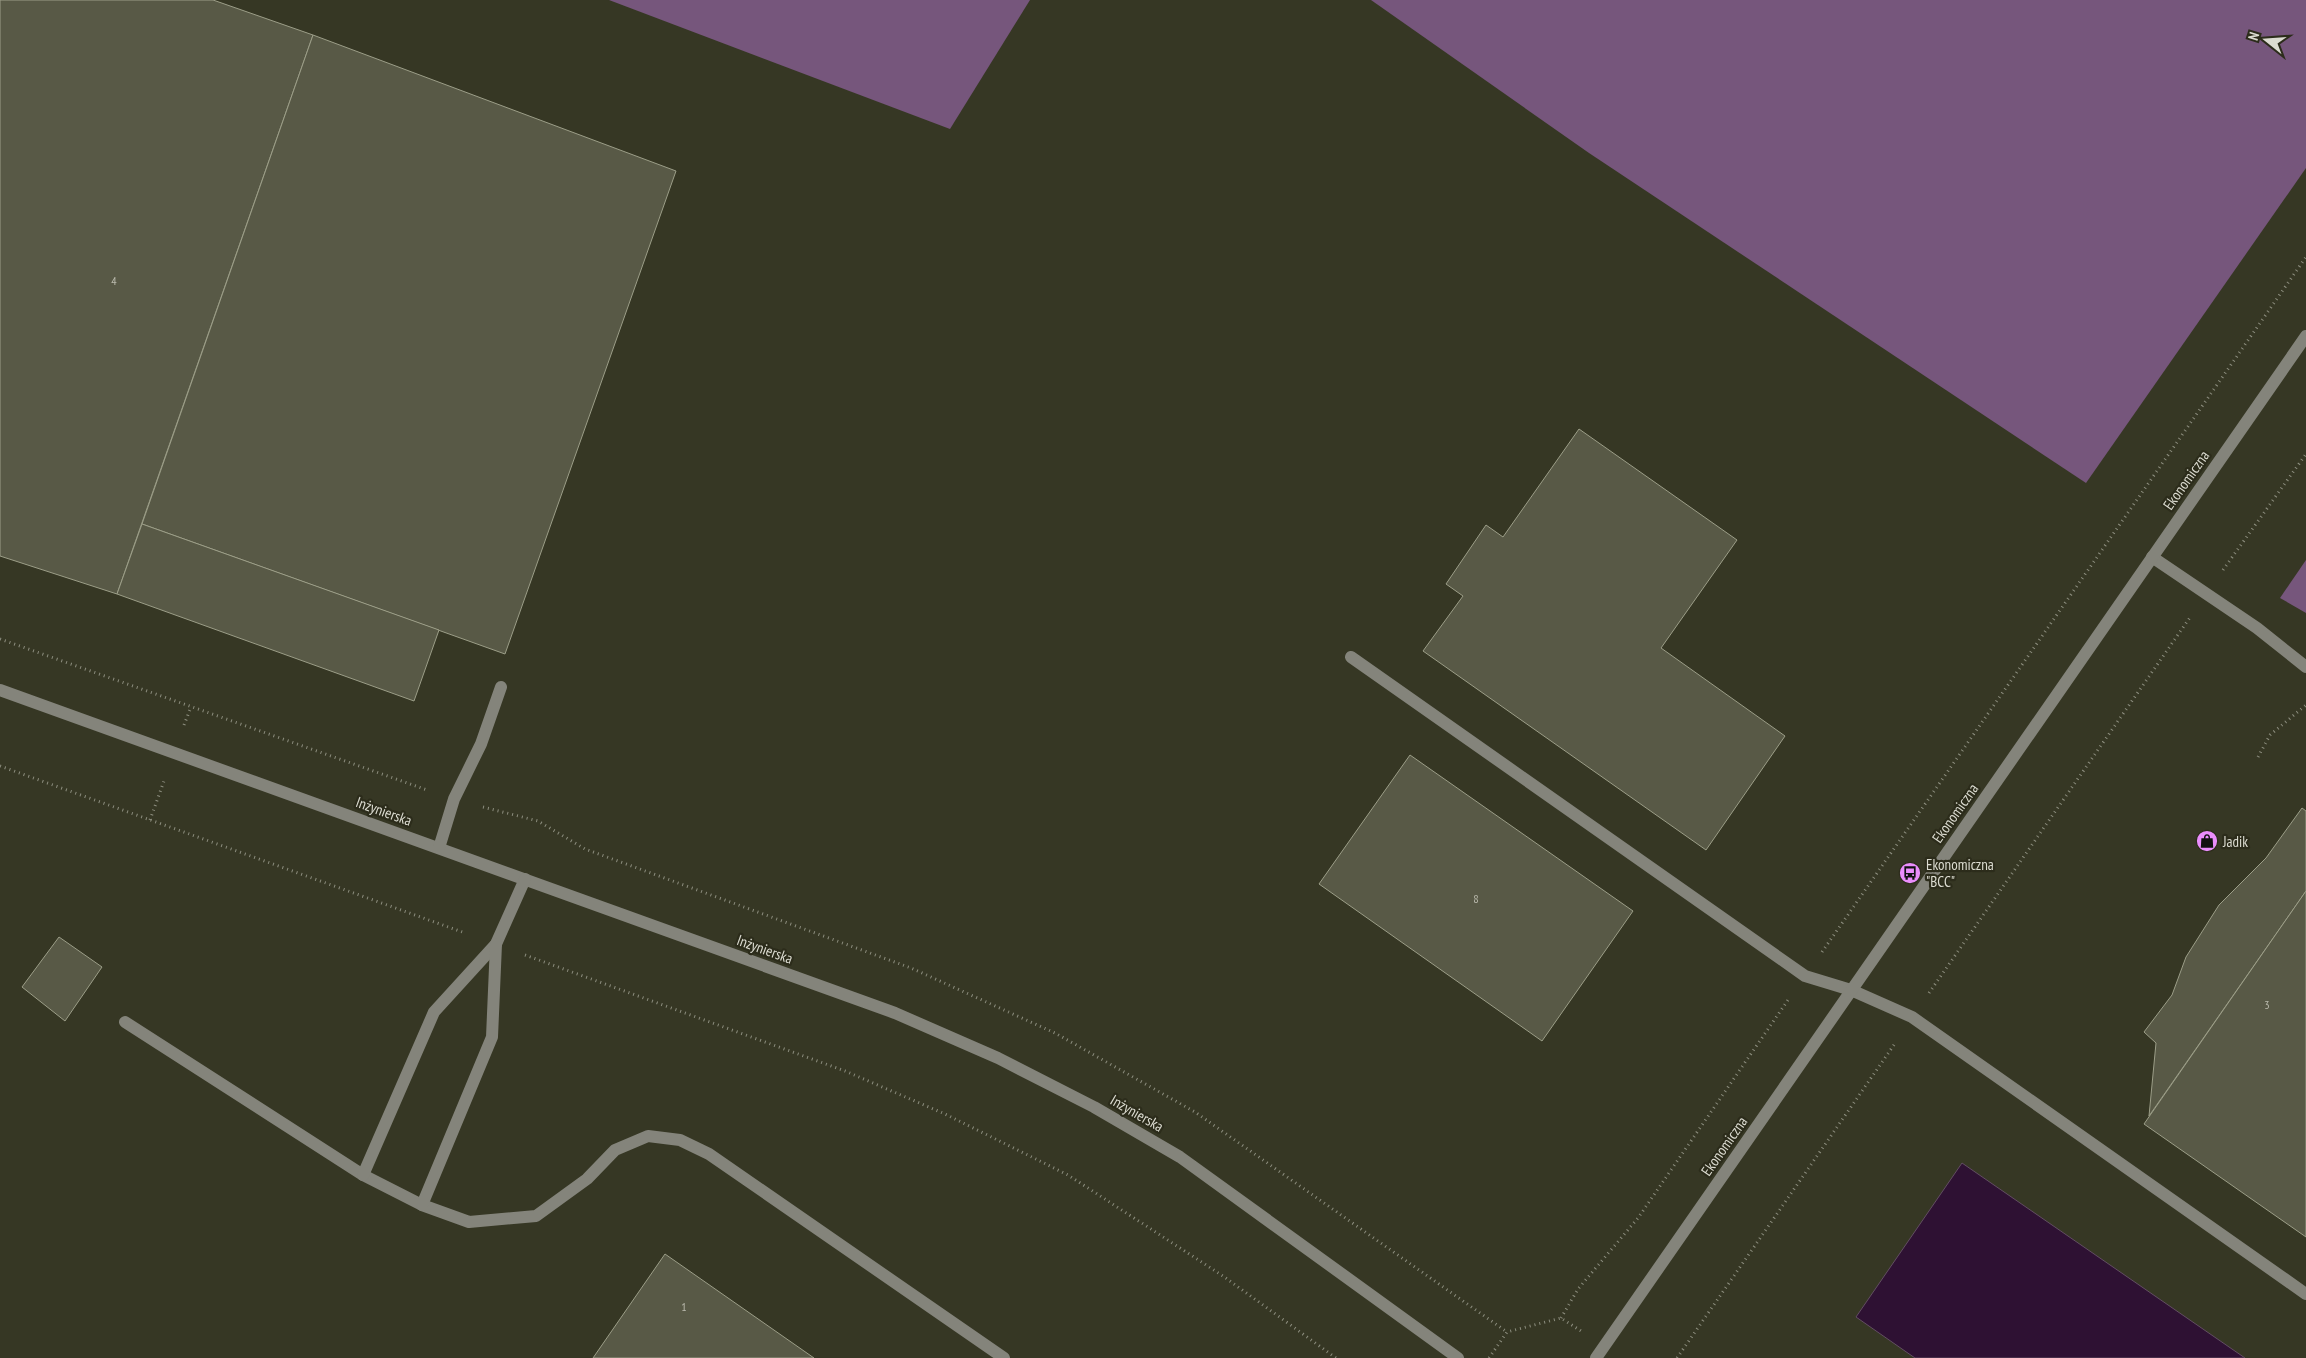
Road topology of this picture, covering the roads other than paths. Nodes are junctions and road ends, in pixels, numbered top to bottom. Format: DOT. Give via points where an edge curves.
graph roads {
  1 [pos="2306,336"];
  2 [pos="2152,557"];
  3 [pos="1351,657"];
  4 [pos="2306,667"];
  5 [pos="501,687"];
  6 [pos="0,690"];
  7 [pos="439,848"];
  8 [pos="525,879"];
  9 [pos="496,944"];
  10 [pos="1851,990"];
  11 [pos="125,1022"];
  12 [pos="363,1175"];
  13 [pos="422,1204"];
  14 [pos="2306,1294"];
  15 [pos="1004,1358"];
  16 [pos="1458,1358"];
  17 [pos="1596,1358"];
  1 -- 2 [label="street, Ekonomiczna"];
  2 -- 4 [label="street" via="2257,628"];
  2 -- 10 [label="street, Ekonomiczna"];
  3 -- 10 [label="street" via="1805,976"];
  5 -- 7 [label="street" via="481,744 454,799"];
  6 -- 7 [label="street, Inżynierska"];
  7 -- 8 [label="street, Inżynierska"];
  8 -- 9 [label="street"];
  8 -- 16 [label="street, Inżynierska" via="895,1013 1068,1093 1180,1157"];
  9 -- 12 [label="street" via="434,1012"];
  9 -- 13 [label="street" via="492,1037"];
  10 -- 14 [label="street" via="1912,1017"];
  10 -- 17 [label="street, Ekonomiczna"];
  11 -- 12 [label="street"];
  12 -- 13 [label="street"];
  13 -- 15 [label="street" via="469,1222 536,1216 588,1180 615,1150 648,1136 680,1140 709,1154"];
}
